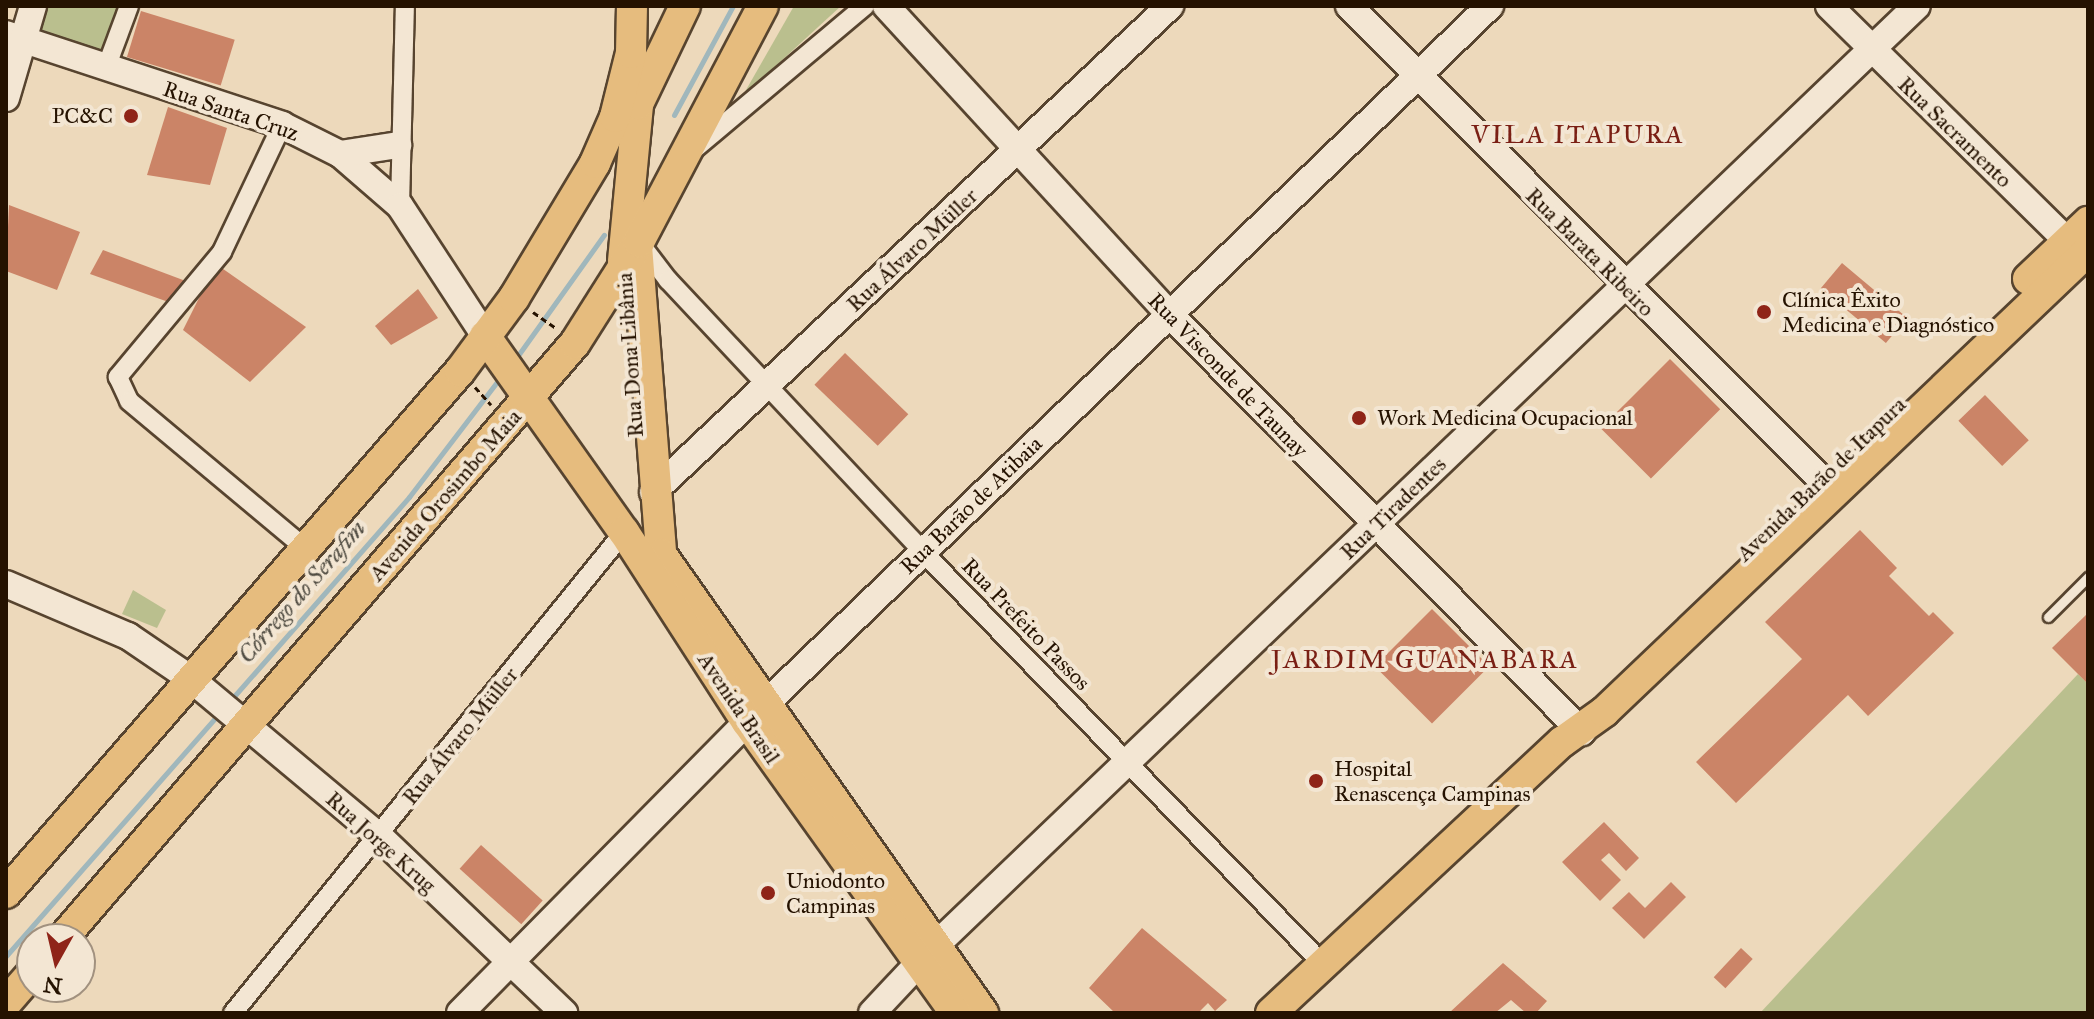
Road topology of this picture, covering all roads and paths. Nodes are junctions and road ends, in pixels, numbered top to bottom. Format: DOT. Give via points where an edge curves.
graph roads {
  1 [pos="33,6"];
  2 [pos="129,6"];
  3 [pos="405,6"];
  4 [pos="619,6"];
  5 [pos="632,6"];
  6 [pos="685,6"];
  7 [pos="763,6"];
  8 [pos="865,6"];
  9 [pos="886,6"];
  10 [pos="1170,6"];
  11 [pos="1349,6"];
  12 [pos="1490,6"];
  13 [pos="1829,6"];
  14 [pos="1917,6"];
  15 [pos="15,37"];
  16 [pos="1872,50"];
  17 [pos="106,68"];
  18 [pos="1418,76"];
  19 [pos="6,98"];
  20 [pos="282,125"];
  21 [pos="398,145"];
  22 [pos="1019,150"];
  23 [pos="340,154"];
  24 [pos="610,154"];
  25 [pos="687,155"];
  26 [pos="400,206"];
  27 [pos="2083,240"];
  28 [pos="633,252"];
  29 [pos="1624,287"];
  30 [pos="514,298"];
  31 [pos="1169,314"];
  32 [pos="489,342"];
  33 [pos="575,343"];
  34 [pos="460,371"];
  35 [pos="766,385"];
  36 [pos="524,394"];
  37 [pos="508,422"];
  38 [pos="1827,487"];
  39 [pos="653,492"];
  40 [pos="1375,526"];
  41 [pos="624,532"];
  42 [pos="306,549"];
  43 [pos="923,552"];
  44 [pos="661,554"];
  45 [pos="2088,577"];
  46 [pos="6,584"];
  47 [pos="2048,617"];
  48 [pos="197,684"];
  49 [pos="756,713"];
  50 [pos="241,722"];
  51 [pos="1572,733"];
  52 [pos="1126,762"];
  53 [pos="380,837"];
  54 [pos="6,893"];
  55 [pos="75,923"];
  56 [pos="927,954"];
  57 [pos="508,961"];
  58 [pos="1322,963"];
  59 [pos="233,1013"];
  60 [pos="460,1013"];
  61 [pos="564,1013"];
  62 [pos="872,1013"];
  63 [pos="955,1013"];
  64 [pos="983,1013"];
  65 [pos="1271,1013"];
  1 -- 15 [label="main road"];
  2 -- 17 [label="street"];
  3 -- 21 [label="street"];
  4 -- 24 [label="main road"];
  5 -- 24 [label="main road" via="628,75"];
  6 -- 24 [label="main road"];
  7 -- 25 [label="main road, Avenida Orosimbo Maia"];
  8 -- 25 [label="street"];
  9 -- 22 [label="main road, Rua Visconde de Taunay"];
  10 -- 22 [label="main road, Rua Álvaro Müller"];
  11 -- 18 [label="main road, Rua Barata Ribeiro"];
  12 -- 18 [label="main road, Rua Barão de Atibaia"];
  13 -- 16 [label="main road, Rua Sacramento"];
  14 -- 16 [label="main road, Rua Tiradentes"];
  15 -- 17 [label="main road, Rua Santa Cruz"];
  15 -- 19 [label="main road"];
  16 -- 27 [label="main road, Rua Sacramento"];
  16 -- 29 [label="main road, Rua Tiradentes"];
  17 -- 20 [label="main road, Rua Santa Cruz"];
  18 -- 29 [label="main road, Rua Barata Ribeiro"];
  18 -- 31 [label="main road, Rua Barão de Atibaia"];
  20 -- 23 [label="main road, Rua Santa Cruz"];
  20 -- 42 [label="street" via="222,252 118,377 129,401"];
  21 -- 23 [label="main road"];
  21 -- 26 [label="street"];
  22 -- 31 [label="main road, Rua Visconde de Taunay"];
  22 -- 35 [label="main road, Rua Álvaro Müller"];
  23 -- 26 [label="main road, Rua Santa Cruz"];
  24 -- 28 [label="main road, Rua Dona Libânia"];
  24 -- 30 [label="main road"];
  25 -- 28 [label="main road, Avenida Orosimbo Maia"];
  26 -- 32 [label="main road, Rua Santa Cruz"];
  27 -- 38 [label="main road, Avenida Barão de Itapura"];
  28 -- 33 [label="main road, Avenida Orosimbo Maia"];
  28 -- 35 [label="street, Rua Prefeito Passos"];
  28 -- 39 [label="main road, Rua Dona Libânia"];
  28 -- 44 [label="main road, Rua Dona Libânia" via="641,509"];
  29 -- 38 [label="main road, Rua Barata Ribeiro"];
  29 -- 40 [label="main road, Rua Tiradentes"];
  30 -- 32 [label="main road"];
  30 -- 33 [label="path"];
  31 -- 40 [label="main road, Rua Visconde de Taunay"];
  31 -- 43 [label="main road, Rua Barão de Atibaia"];
  32 -- 34 [label="main road"];
  32 -- 36 [label="main road, Rua Santa Cruz"];
  33 -- 36 [label="main road, Avenida Orosimbo Maia"];
  34 -- 37 [label="path"];
  34 -- 42 [label="main road"];
  35 -- 39 [label="main road, Rua Álvaro Müller"];
  35 -- 43 [label="street, Rua Prefeito Passos"];
  36 -- 37 [label="main road, Avenida Orosimbo Maia"];
  36 -- 41 [label="main road, Avenida Brasil"];
  37 -- 50 [label="main road, Avenida Orosimbo Maia"];
  38 -- 51 [label="main road, Avenida Barão de Itapura"];
  39 -- 44 [label="main road, Avenida Brasil"];
  40 -- 51 [label="main road, Rua Visconde de Taunay"];
  40 -- 52 [label="main road, Rua Tiradentes"];
  41 -- 49 [label="main road, Avenida Brasil"];
  41 -- 53 [label="street, Rua Álvaro Müller"];
  42 -- 48 [label="main road"];
  43 -- 49 [label="main road, Rua Barão de Atibaia"];
  43 -- 52 [label="street, Rua Prefeito Passos"];
  44 -- 49 [label="main road, Avenida Brasil"];
  45 -- 47 [label="lane"];
  46 -- 48 [label="main road, Rua Jorge Krug" via="128,636"];
  48 -- 50 [label="main road, Rua Jorge Krug"];
  48 -- 54 [label="main road"];
  49 -- 56 [label="main road, Avenida Brasil"];
  49 -- 57 [label="main road, Rua Barão de Atibaia"];
  50 -- 53 [label="main road, Rua Jorge Krug"];
  50 -- 55 [label="main road, Avenida Orosimbo Maia"];
  51 -- 58 [label="main road, Avenida Barão de Itapura"];
  52 -- 56 [label="main road, Rua Tiradentes"];
  52 -- 58 [label="street, Rua Prefeito Passos"];
  53 -- 57 [label="main road, Rua Jorge Krug"];
  53 -- 59 [label="street, Rua Álvaro Müller"];
  56 -- 62 [label="main road, Rua Tiradentes"];
  56 -- 63 [label="main road, Avenida Brasil"];
  56 -- 64 [label="main road, Avenida Brasil"];
  57 -- 60 [label="main road, Rua Barão de Atibaia"];
  57 -- 61 [label="main road, Rua Jorge Krug"];
  58 -- 65 [label="main road, Avenida Barão de Itapura"];
}
